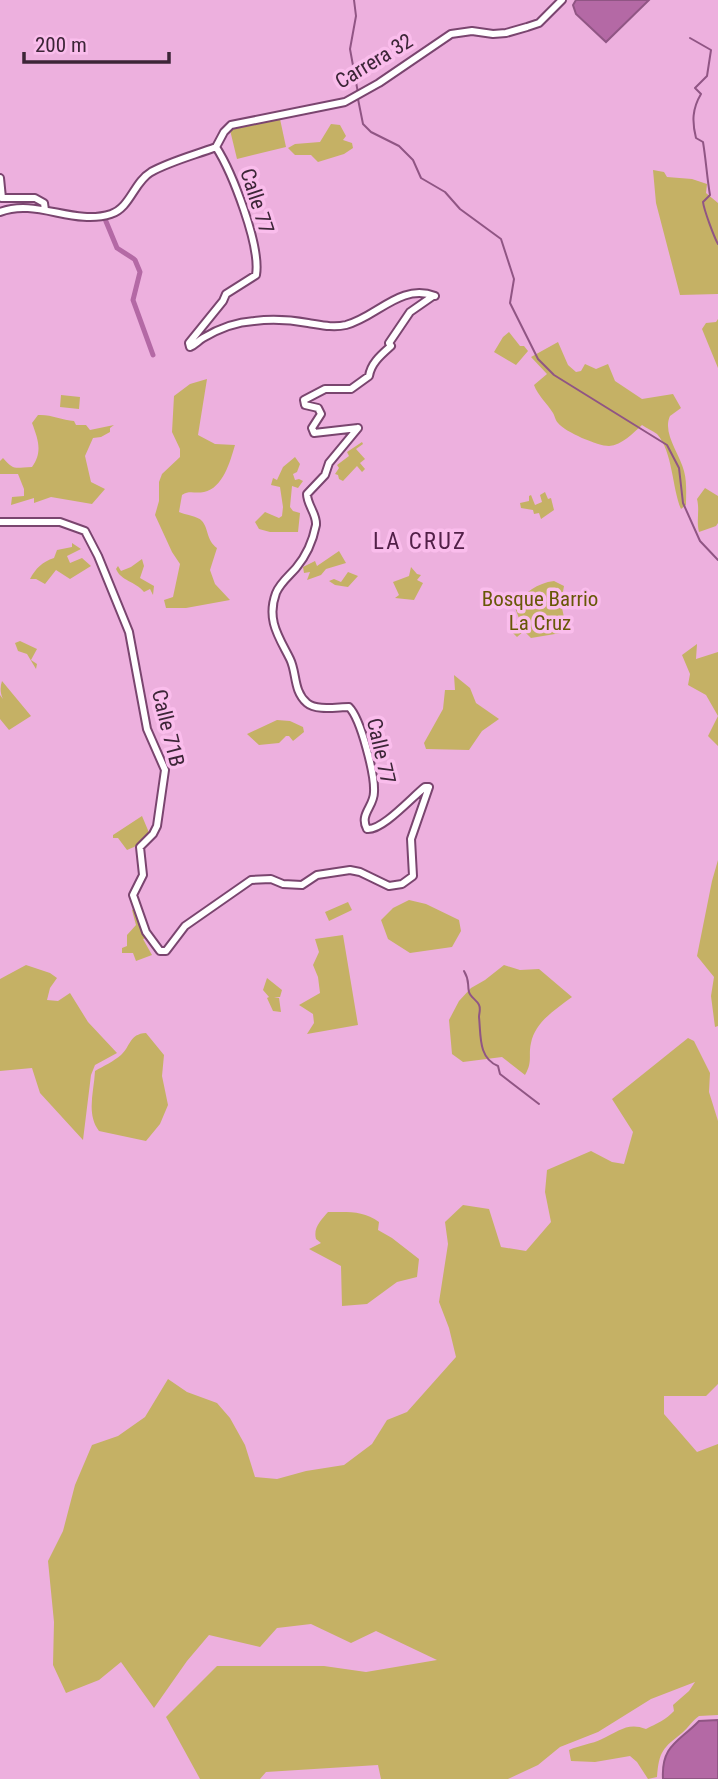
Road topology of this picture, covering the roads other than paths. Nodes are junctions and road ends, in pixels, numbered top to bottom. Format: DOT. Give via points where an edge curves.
graph roads {
  1 [pos="562,0"];
  2 [pos="216,147"];
  3 [pos="0,178"];
  4 [pos="45,210"];
  5 [pos="0,212"];
  6 [pos="0,522"];
  7 [pos="409,880"];
  1 -- 2 [label="street, Carrera 32" via="539,23 506,33 472,30 451,34 358,96 231,125"];
  2 -- 4 [label="street" via="149,173 111,214 71,217"];
  2 -- 7 [label="street, Calle 77" via="241,204 257,269 256,275 226,294 190,347 240,323 264,320 334,327 358,321 398,297 435,296 410,312 369,376 351,388 325,389 304,400 321,414 313,432 358,428 307,494 316,521 310,546 280,586 274,604 276,634 308,705 349,707 354,712 366,743 374,790 364,817 367,829 379,827 429,787 411,839 414,871"];
  3 -- 4 [label="street" via="2,198 35,198 44,202"];
  4 -- 5 [label="street"];
  6 -- 7 [label="street, Calle 71B" via="60,522 85,531 129,632 147,729 165,770 157,826 140,847 143,875 133,895 146,932 160,951 166,951 186,926 251,880 302,886 317,875 350,870 388,886"];
}
